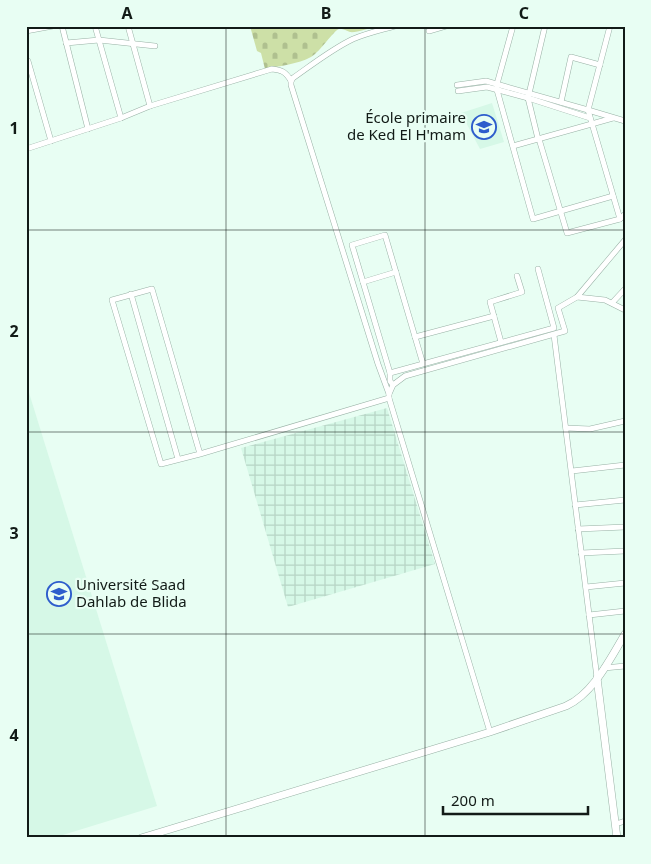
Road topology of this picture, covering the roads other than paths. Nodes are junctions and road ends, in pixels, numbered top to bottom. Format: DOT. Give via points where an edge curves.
graph roads {
  1 [pos="54,26"];
  2 [pos="62,26"];
  3 [pos="95,26"];
  4 [pos="128,26"];
  5 [pos="395,26"];
  6 [pos="446,26"];
  7 [pos="513,26"];
  8 [pos="545,26"];
  9 [pos="610,26"];
  10 [pos="26,31"];
  11 [pos="429,31"];
  12 [pos="99,40"];
  13 [pos="66,43"];
  14 [pos="133,44"];
  15 [pos="155,46"];
  16 [pos="28,61"];
  17 [pos="600,65"];
  18 [pos="291,81"];
  19 [pos="497,87"];
  20 [pos="457,88"];
  21 [pos="528,96"];
  22 [pos="561,102"];
  23 [pos="150,106"];
  24 [pos="588,110"];
  25 [pos="614,117"];
  26 [pos="121,118"];
  27 [pos="625,120"];
  28 [pos="591,121"];
  29 [pos="88,129"];
  30 [pos="539,139"];
  31 [pos="51,141"];
  32 [pos="513,146"];
  33 [pos="26,149"];
  34 [pos="613,196"];
  35 [pos="561,211"];
  36 [pos="625,214"];
  37 [pos="620,219"];
  38 [pos="625,240"];
  39 [pos="538,269"];
  40 [pos="396,272"];
  41 [pos="517,276"];
  42 [pos="363,282"];
  43 [pos="625,289"];
  44 [pos="131,294"];
  45 [pos="577,297"];
  46 [pos="612,303"];
  47 [pos="625,310"];
  48 [pos="494,316"];
  49 [pos="554,336"];
  50 [pos="415,337"];
  51 [pos="501,342"];
  52 [pos="423,364"];
  53 [pos="390,373"];
  54 [pos="389,383"];
  55 [pos="389,396"];
  56 [pos="625,421"];
  57 [pos="566,428"];
  58 [pos="200,454"];
  59 [pos="178,460"];
  60 [pos="625,465"];
  61 [pos="572,471"];
  62 [pos="625,500"];
  63 [pos="575,505"];
  64 [pos="625,527"];
  65 [pos="578,529"];
  66 [pos="625,551"];
  67 [pos="581,553"];
  68 [pos="625,583"];
  69 [pos="586,587"];
  70 [pos="625,611"];
  71 [pos="589,615"];
  72 [pos="625,634"];
  73 [pos="625,666"];
  74 [pos="604,668"];
  75 [pos="597,678"];
  76 [pos="490,732"];
  77 [pos="625,821"];
  78 [pos="616,824"];
  79 [pos="141,838"];
  80 [pos="617,838"];
  1 -- 10 [label="street"];
  2 -- 13 [label="street"];
  3 -- 12 [label="street"];
  4 -- 14 [label="street"];
  5 -- 18 [label="street" via="354,39 328,53"];
  6 -- 11 [label="street"];
  7 -- 19 [label="street"];
  8 -- 21 [label="street"];
  9 -- 17 [label="street"];
  12 -- 13 [label="street"];
  12 -- 14 [label="street"];
  12 -- 26 [label="street"];
  13 -- 29 [label="street"];
  14 -- 15 [label="street"];
  14 -- 23 [label="street"];
  16 -- 31 [label="street"];
  17 -- 22 [label="street" via="572,57"];
  17 -- 24 [label="street"];
  18 -- 23 [label="street" via="281,70 272,69"];
  18 -- 54 [label="street" via="378,364"];
  19 -- 20 [label="street" via="486,81"];
  19 -- 21 [label="street"];
  19 -- 32 [label="street"];
  21 -- 22 [label="street"];
  21 -- 28 [label="street"];
  21 -- 30 [label="street"];
  22 -- 24 [label="street"];
  23 -- 26 [label="street"];
  24 -- 25 [label="street"];
  24 -- 28 [label="street"];
  25 -- 27 [label="street"];
  25 -- 28 [label="street"];
  26 -- 29 [label="street"];
  28 -- 30 [label="street"];
  28 -- 34 [label="street"];
  29 -- 31 [label="street"];
  30 -- 32 [label="street"];
  30 -- 35 [label="street"];
  31 -- 33 [label="street"];
  32 -- 35 [label="street" via="533,219"];
  34 -- 35 [label="street"];
  34 -- 37 [label="street"];
  35 -- 37 [label="street" via="567,233"];
  36 -- 37 [label="street"];
  38 -- 45 [label="street"];
  39 -- 51 [label="street" via="554,328"];
  40 -- 42 [label="street"];
  40 -- 42 [label="street" via="385,235 352,245"];
  40 -- 50 [label="street"];
  41 -- 48 [label="street" via="522,292 490,302"];
  42 -- 53 [label="street"];
  43 -- 46 [label="street"];
  44 -- 58 [label="street" via="152,289"];
  44 -- 59 [label="street"];
  44 -- 59 [label="street" via="112,300 161,464"];
  45 -- 46 [label="street"];
  45 -- 49 [label="street" via="558,308 565,332"];
  46 -- 47 [label="street"];
  48 -- 50 [label="street"];
  48 -- 51 [label="street"];
  49 -- 54 [label="street"];
  49 -- 57 [label="street"];
  50 -- 52 [label="street"];
  51 -- 52 [label="street"];
  52 -- 53 [label="street"];
  53 -- 54 [label="street"];
  54 -- 55 [label="street"];
  54 -- 55 [label="street"];
  55 -- 58 [label="street"];
  55 -- 76 [label="street"];
  56 -- 57 [label="street" via="590,429"];
  57 -- 61 [label="street"];
  58 -- 59 [label="street"];
  60 -- 61 [label="street"];
  61 -- 63 [label="street"];
  62 -- 63 [label="street"];
  63 -- 65 [label="street"];
  64 -- 65 [label="street"];
  65 -- 67 [label="street"];
  66 -- 67 [label="street"];
  67 -- 69 [label="street"];
  68 -- 69 [label="street"];
  69 -- 71 [label="street"];
  70 -- 71 [label="street"];
  71 -- 75 [label="street"];
  72 -- 74 [label="street"];
  73 -- 74 [label="street"];
  74 -- 75 [label="street"];
  75 -- 76 [label="street" via="573,703"];
  75 -- 78 [label="street"];
  76 -- 79 [label="street"];
  77 -- 78 [label="street"];
  78 -- 80 [label="street"];
}
